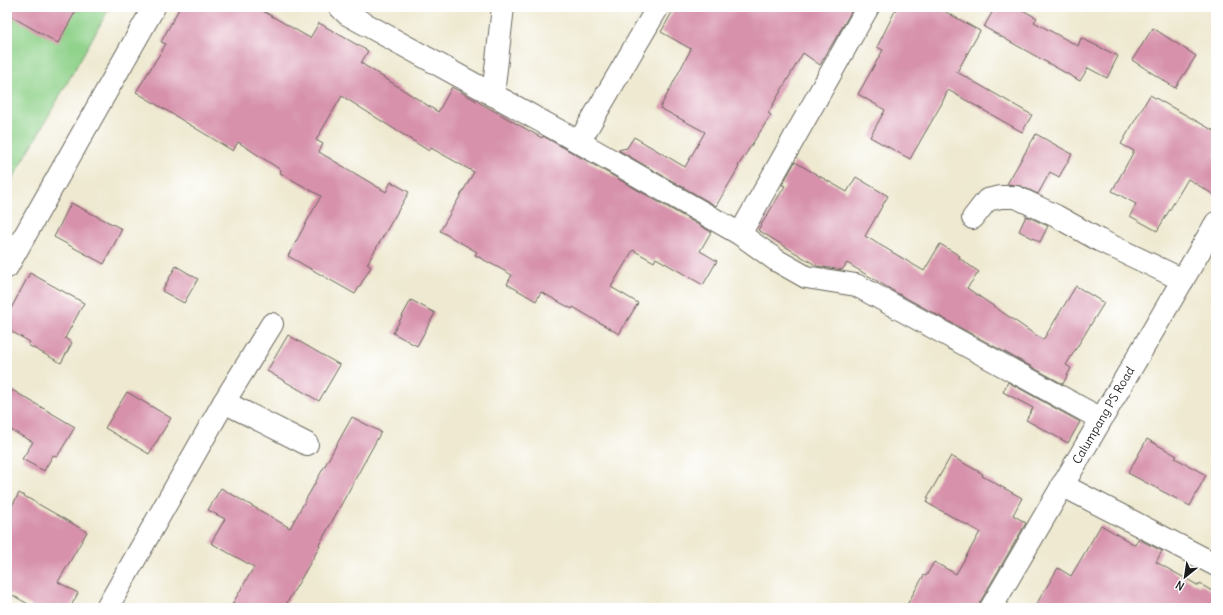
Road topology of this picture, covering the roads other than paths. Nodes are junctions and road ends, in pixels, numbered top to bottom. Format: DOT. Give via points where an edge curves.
graph roads {
  1 [pos="154,7"];
  2 [pos="340,7"];
  3 [pos="504,7"];
  4 [pos="658,7"];
  5 [pos="868,7"];
  6 [pos="493,95"];
  7 [pos="579,142"];
  8 [pos="973,218"];
  9 [pos="1216,223"];
  10 [pos="740,234"];
  11 [pos="7,267"];
  12 [pos="1183,280"];
  13 [pos="272,324"];
  14 [pos="224,402"];
  15 [pos="1101,419"];
  16 [pos="307,444"];
  17 [pos="1062,485"];
  18 [pos="1216,565"];
  19 [pos="107,608"];
  20 [pos="990,608"];
  1 -- 11 [label="street"];
  2 -- 6 [label="street" via="347,14"];
  3 -- 6 [label="street"];
  4 -- 7 [label="street"];
  5 -- 10 [label="street"];
  6 -- 7 [label="street"];
  7 -- 10 [label="street"];
  8 -- 12 [label="street" via="987,200 1016,197"];
  9 -- 12 [label="street, Calumpang PS Road"];
  10 -- 15 [label="street" via="776,260 806,277 856,285"];
  12 -- 15 [label="street, Calumpang PS Road"];
  13 -- 14 [label="street"];
  14 -- 16 [label="street"];
  14 -- 19 [label="street"];
  15 -- 17 [label="street, Calumpang PS Road"];
  17 -- 18 [label="street"];
  17 -- 20 [label="street, Calumpang PS Road"];
}
